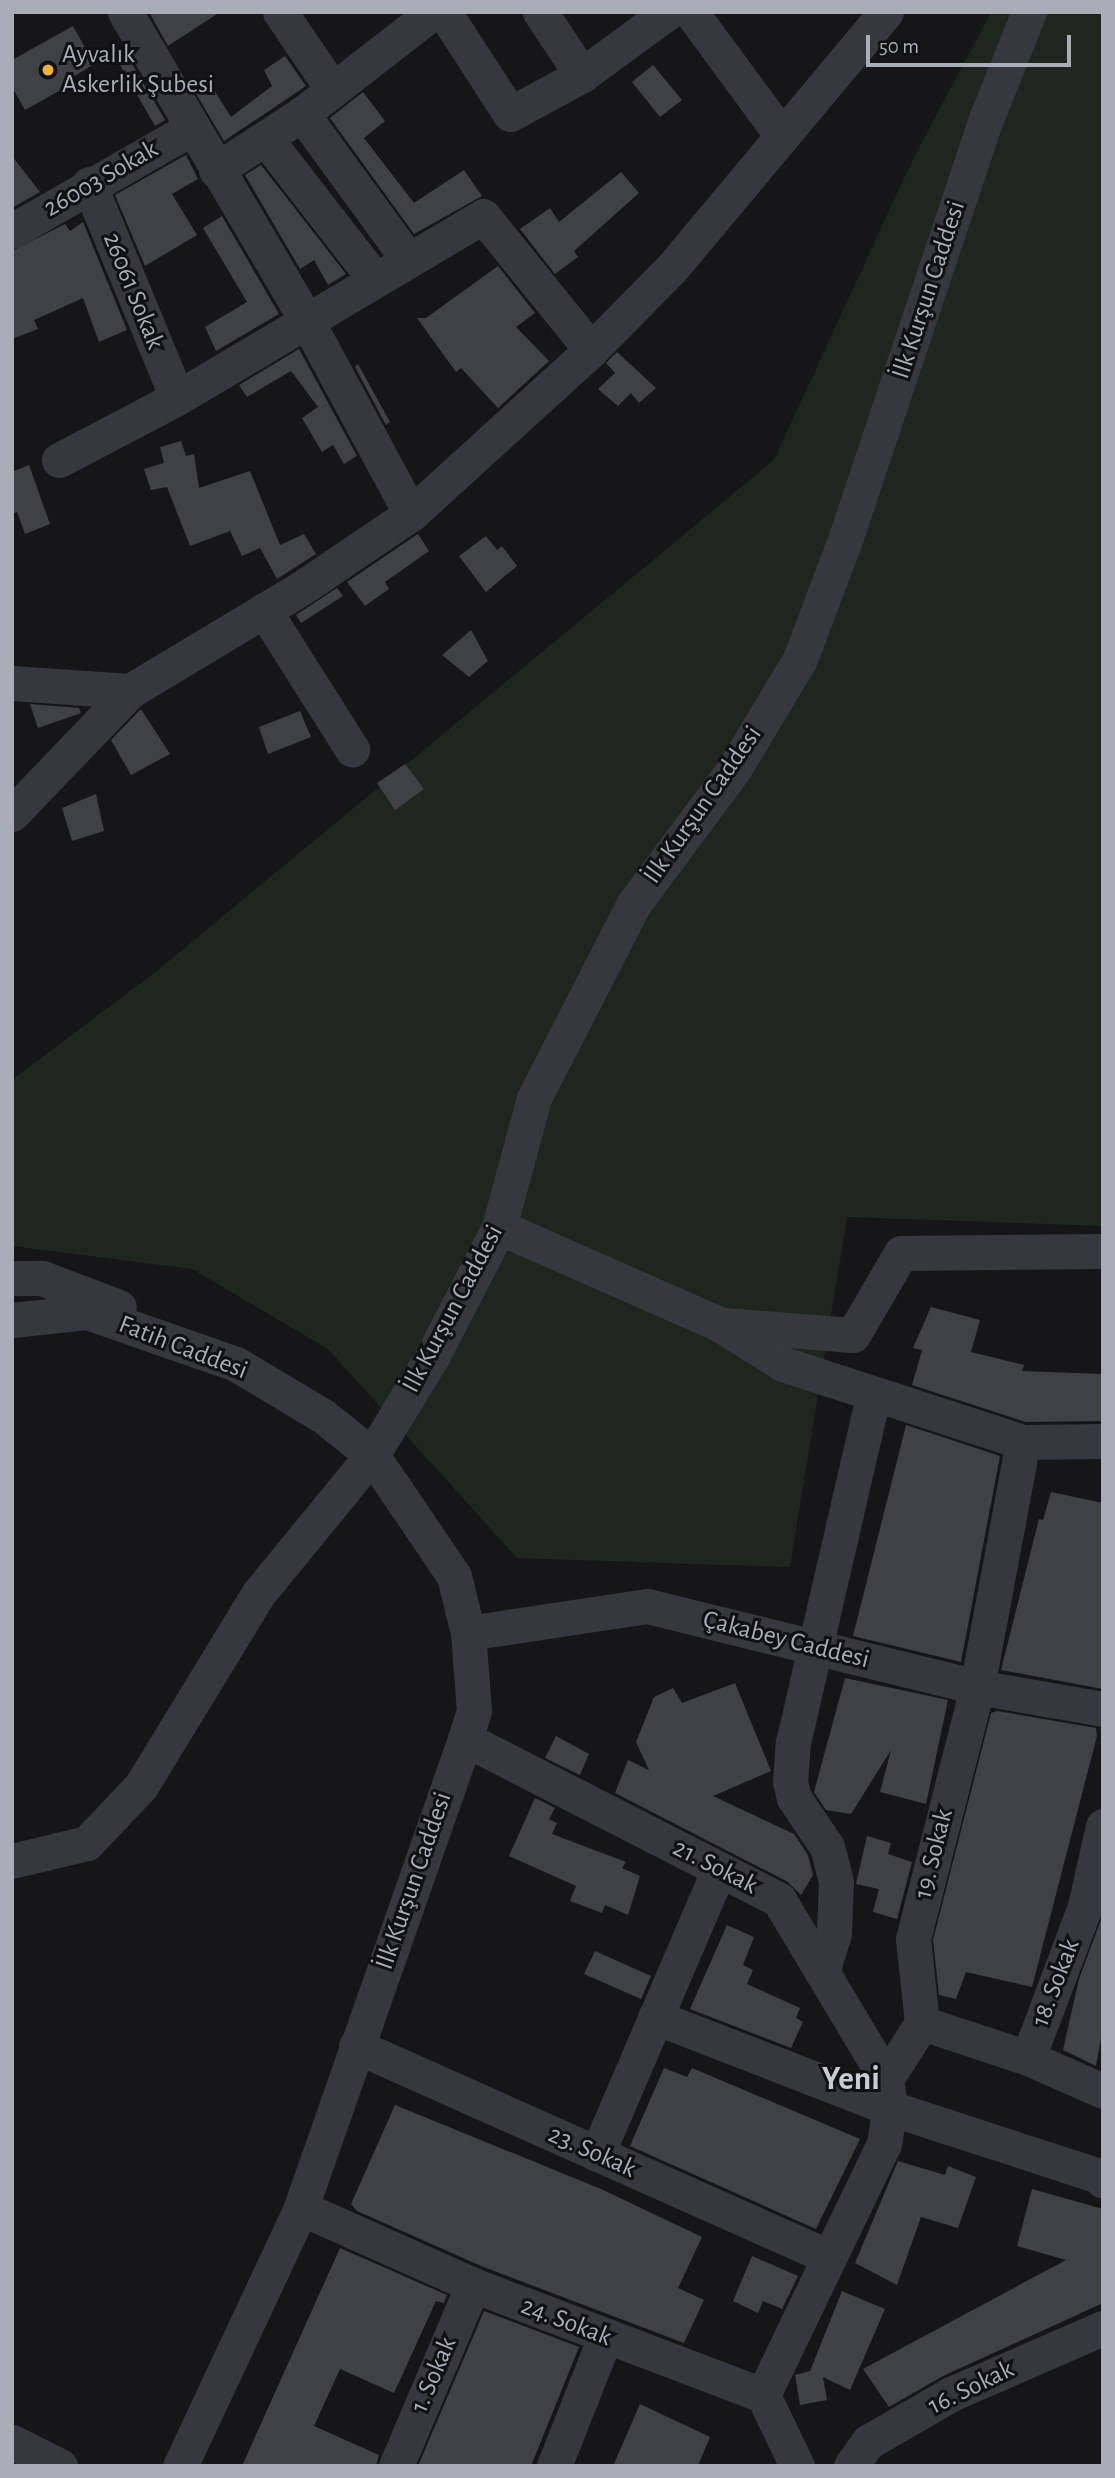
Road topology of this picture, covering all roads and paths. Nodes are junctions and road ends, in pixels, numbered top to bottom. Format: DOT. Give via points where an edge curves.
graph roads {
  1 [pos="125,12"];
  2 [pos="280,12"];
  3 [pos="433,12"];
  4 [pos="444,12"];
  5 [pos="540,12"];
  6 [pos="668,12"];
  7 [pos="691,12"];
  8 [pos="886,12"];
  9 [pos="1029,12"];
  10 [pos="582,75"];
  11 [pos="332,90"];
  12 [pos="302,114"];
  13 [pos="190,129"];
  14 [pos="782,136"];
  15 [pos="266,139"];
  16 [pos="216,170"];
  17 [pos="89,184"];
  18 [pos="12,230"];
  19 [pos="407,258"];
  20 [pos="374,278"];
  21 [pos="307,321"];
  22 [pos="591,350"];
  23 [pos="177,398"];
  24 [pos="59,460"];
  25 [pos="411,513"];
  26 [pos="264,610"];
  27 [pos="12,683"];
  28 [pos="130,691"];
  29 [pos="352,749"];
  30 [pos="12,814"];
  31 [pos="499,1227"];
  32 [pos="1103,1251"];
  33 [pos="12,1278"];
  34 [pos="12,1320"];
  35 [pos="719,1324"];
  36 [pos="236,1364"];
  37 [pos="873,1396"];
  38 [pos="1103,1441"];
  39 [pos="1023,1442"];
  40 [pos="372,1455"];
  41 [pos="468,1633"];
  42 [pos="818,1648"];
  43 [pos="977,1687"];
  44 [pos="1103,1709"];
  45 [pos="465,1739"];
  46 [pos="1103,1826"];
  47 [pos="12,1861"];
  48 [pos="719,1869"];
  49 [pos="822,1972"];
  50 [pos="655,2017"];
  51 [pos="922,2023"];
  52 [pos="356,2046"];
  53 [pos="1028,2058"];
  54 [pos="1103,2091"];
  55 [pos="888,2094"];
  56 [pos="597,2154"];
  57 [pos="1103,2181"];
  58 [pos="302,2208"];
  59 [pos="829,2257"];
  60 [pos="473,2285"];
  61 [pos="1103,2328"];
  62 [pos="605,2337"];
  63 [pos="763,2395"];
  64 [pos="12,2442"];
  65 [pos="60,2466"];
  66 [pos="180,2466"];
  67 [pos="396,2466"];
  68 [pos="554,2466"];
  69 [pos="797,2466"];
  70 [pos="851,2466"];
  1 -- 13 [label="street"];
  2 -- 11 [label="street"];
  3 -- 11 [label="street"];
  4 -- 10 [label="street" via="510,114"];
  5 -- 10 [label="street"];
  6 -- 10 [label="street"];
  7 -- 14 [label="street"];
  8 -- 14 [label="street"];
  9 -- 31 [label="street, İlk Kurşun Caddesi" via="986,119 851,524 800,659 734,769 633,905 534,1098"];
  11 -- 12 [label="street"];
  12 -- 15 [label="street"];
  12 -- 19 [label="street"];
  13 -- 16 [label="street"];
  13 -- 17 [label="street, 26003 Sokak"];
  14 -- 22 [label="street" via="671,269"];
  15 -- 16 [label="street"];
  15 -- 20 [label="street"];
  16 -- 21 [label="street"];
  17 -- 18 [label="street, 26003 Sokak"];
  17 -- 23 [label="street, 26061 Sokak"];
  19 -- 20 [label="street"];
  19 -- 22 [label="street" via="483,216"];
  20 -- 21 [label="street"];
  21 -- 23 [label="street"];
  21 -- 25 [label="street"];
  22 -- 25 [label="street"];
  23 -- 24 [label="street"];
  25 -- 26 [label="street"];
  26 -- 28 [label="street"];
  26 -- 29 [label="street"];
  27 -- 28 [label="street"];
  28 -- 30 [label="street"];
  31 -- 35 [label="street"];
  31 -- 40 [label="street, İlk Kurşun Caddesi" via="433,1356"];
  32 -- 35 [label="street" via="901,1253 853,1335"];
  33 -- 36 [label="street" via="42,1278 97,1296"];
  34 -- 36 [label="street, Fatih Caddesi" via="86,1312"];
  35 -- 37 [label="street" via="783,1364"];
  36 -- 40 [label="street, Fatih Caddesi" via="323,1416"];
  37 -- 39 [label="street"];
  37 -- 42 [label="street"];
  38 -- 39 [label="street"];
  39 -- 43 [label="street, 19. Sokak"];
  40 -- 41 [label="street, İlk Kurşun Caddesi" via="454,1576"];
  40 -- 47 [label="street" via="259,1593 141,1786 87,1843"];
  41 -- 42 [label="street, Çakabey Caddesi" via="647,1606"];
  41 -- 45 [label="street, İlk Kurşun Caddesi" via="474,1711"];
  42 -- 43 [label="street, Çakabey Caddesi"];
  42 -- 49 [label="street" via="793,1743 790,1782 794,1798 834,1862 834,1933"];
  43 -- 44 [label="street, Çakabey Caddesi"];
  43 -- 51 [label="street, 19. Sokak" via="912,1939"];
  45 -- 48 [label="street, 21. Sokak"];
  45 -- 52 [label="street, İlk Kurşun Caddesi"];
  46 -- 53 [label="street, 18. Sokak" via="1085,1906"];
  48 -- 49 [label="street, 21. Sokak" via="779,1900"];
  48 -- 50 [label="street"];
  49 -- 55 [label="street, 21. Sokak"];
  50 -- 55 [label="street"];
  50 -- 56 [label="street"];
  51 -- 53 [label="street"];
  51 -- 55 [label="street"];
  52 -- 56 [label="street, 23. Sokak"];
  52 -- 58 [label="street, İlk Kurşun Caddesi"];
  53 -- 54 [label="street"];
  55 -- 57 [label="street" via="1100,2176"];
  55 -- 59 [label="street" via="884,2144"];
  56 -- 59 [label="street, 23. Sokak"];
  58 -- 60 [label="street, 24. Sokak"];
  58 -- 66 [label="street, İlk Kurşun Caddesi"];
  59 -- 63 [label="street"];
  60 -- 62 [label="street, 24. Sokak"];
  60 -- 67 [label="street, 1. Sokak"];
  61 -- 70 [label="street, 16. Sokak" via="951,2394 868,2442"];
  62 -- 63 [label="street, 24. Sokak"];
  62 -- 68 [label="street"];
  63 -- 69 [label="street"];
  64 -- 65 [label="street"];
}
